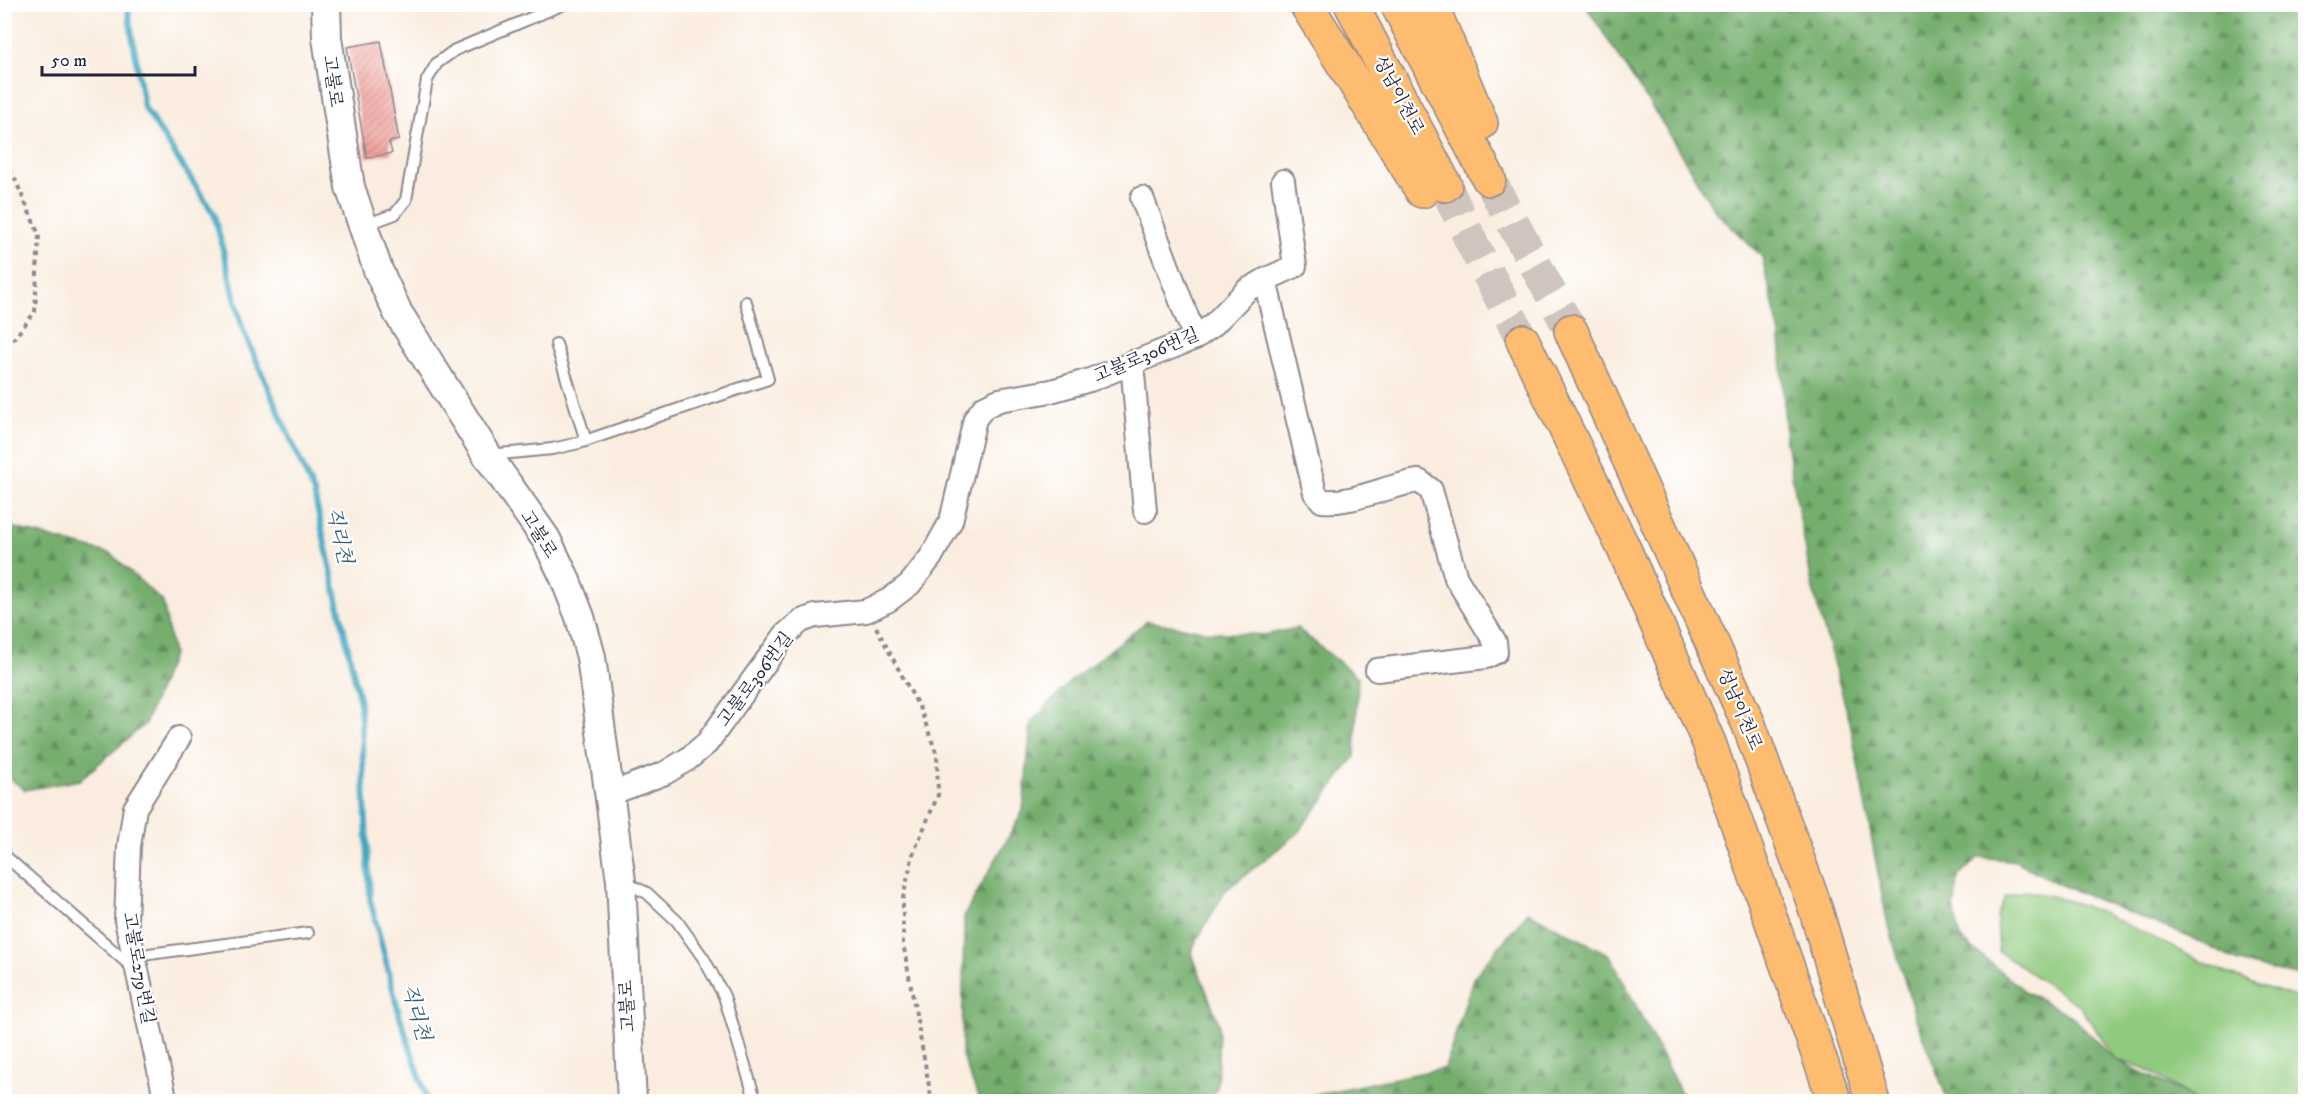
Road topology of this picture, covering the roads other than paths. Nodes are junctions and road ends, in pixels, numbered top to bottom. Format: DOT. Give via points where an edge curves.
graph roads {
  1 [pos="326,4"];
  2 [pos="564,4"];
  3 [pos="1306,4"];
  4 [pos="1352,4"];
  5 [pos="1397,4"];
  6 [pos="1431,4"];
  7 [pos="1283,181"];
  8 [pos="1142,198"];
  9 [pos="362,226"];
  10 [pos="1265,280"];
  11 [pos="746,302"];
  12 [pos="1571,332"];
  13 [pos="1195,338"];
  14 [pos="1523,341"];
  15 [pos="556,344"];
  16 [pos="1132,362"];
  17 [pos="586,441"];
  18 [pos="487,455"];
  19 [pos="1145,511"];
  20 [pos="1377,670"];
  21 [pos="179,738"];
  22 [pos="610,794"];
  23 [pos="4,855"];
  24 [pos="621,881"];
  25 [pos="308,933"];
  26 [pos="136,964"];
  27 [pos="166,1101"];
  28 [pos="632,1101"];
  29 [pos="756,1101"];
  30 [pos="1835,1101"];
  31 [pos="1873,1101"];
  1 -- 9 [label="street, 고불로" via="338,114"];
  2 -- 9 [label="lane" via="455,50 437,63 427,80 406,200 395,214"];
  3 -- 4 [label="highway, 성남이천로" via="1434,188"];
  5 -- 6 [label="highway" via="1496,177"];
  7 -- 10 [label="street, 고불로306번길" via="1295,266"];
  8 -- 13 [label="street"];
  9 -- 18 [label="street, 고불로" via="398,313"];
  10 -- 13 [label="street, 고불로306번길" via="1247,290"];
  10 -- 20 [label="street" via="1315,493 1322,501 1337,502 1419,481 1431,490 1456,578 1495,642 1496,652 1486,657"];
  11 -- 17 [label="lane" via="768,380"];
  12 -- 31 [label="highway, 성남이천로" via="1749,724 1814,904"];
  13 -- 16 [label="street, 고불로306번길"];
  14 -- 30 [label="highway" via="1624,549 1709,743"];
  15 -- 17 [label="lane"];
  16 -- 19 [label="street"];
  16 -- 22 [label="street, 고불로306번길" via="1051,392 999,400 984,407 975,419 951,521 910,584 866,611 801,621 786,634 707,743 665,773"];
  17 -- 18 [label="lane" via="552,449"];
  18 -- 22 [label="street, 고불로" via="546,539 580,616 591,657"];
  21 -- 26 [label="street, 고불로279번길" via="135,807 126,920"];
  22 -- 24 [label="street, 고불로"];
  23 -- 26 [label="lane"];
  24 -- 28 [label="street, 고불로"];
  24 -- 29 [label="lane" via="647,893 676,921 704,958 724,996"];
  25 -- 26 [label="lane"];
  26 -- 27 [label="street, 고불로279번길"];
}
